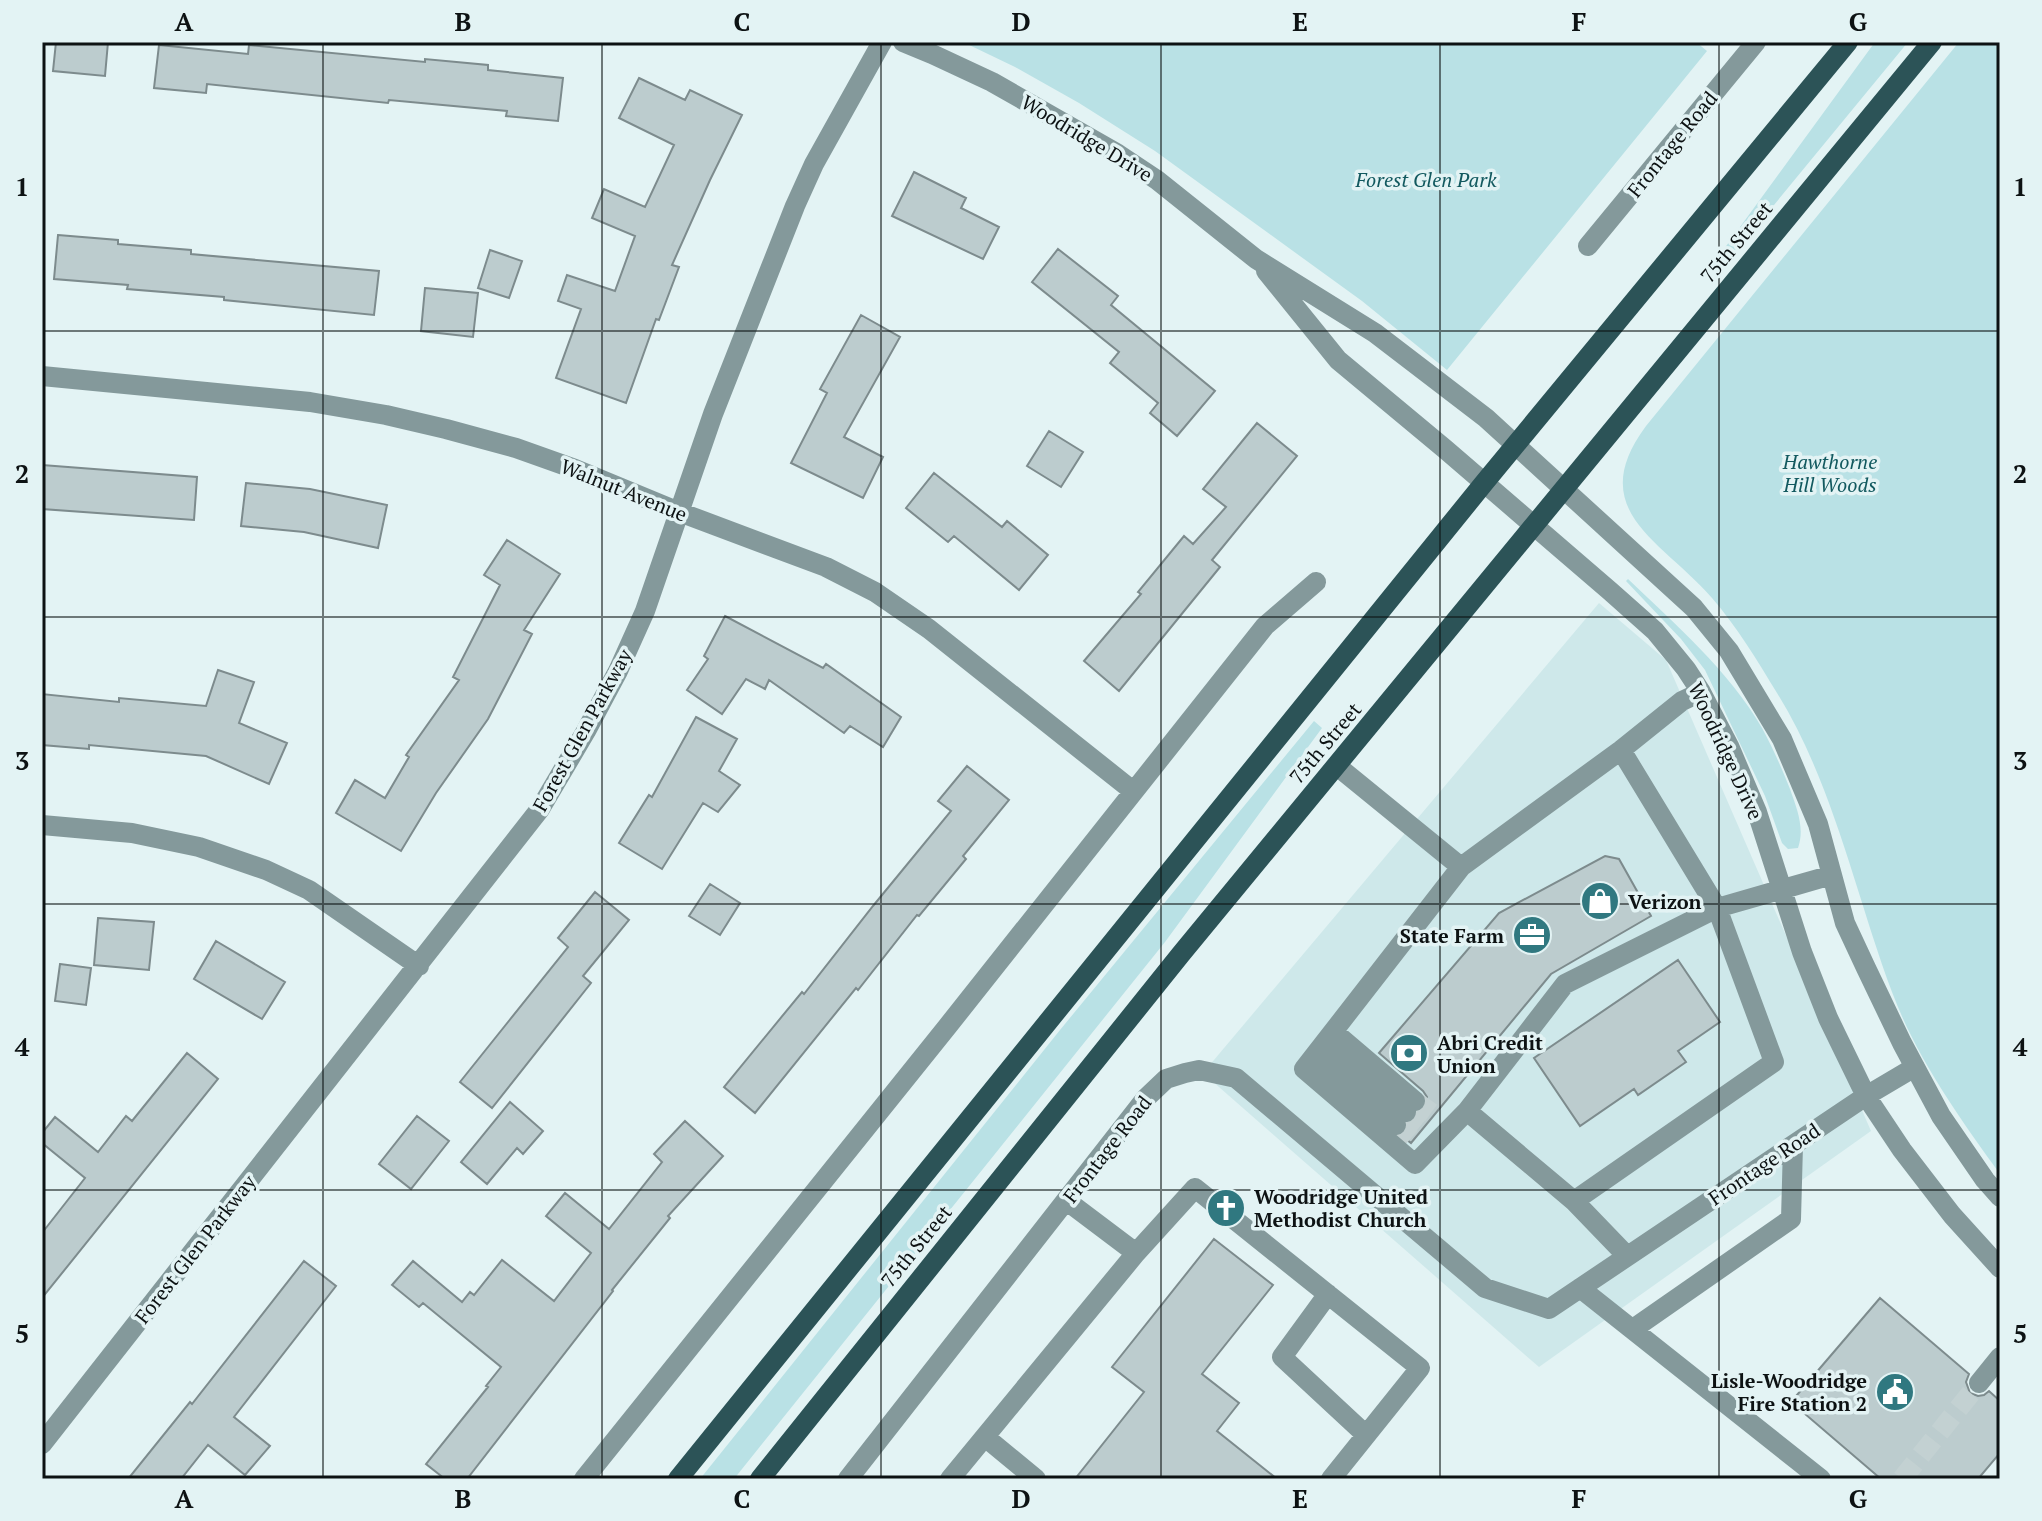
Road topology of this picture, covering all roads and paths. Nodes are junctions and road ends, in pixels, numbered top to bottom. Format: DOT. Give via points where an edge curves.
graph roads {
  1 [pos="882,42"];
  2 [pos="903,42"];
  3 [pos="1756,42"];
  4 [pos="1848,42"];
  5 [pos="1932,42"];
  6 [pos="1588,246"];
  7 [pos="1256,259"];
  8 [pos="42,376"];
  9 [pos="1516,445"];
  10 [pos="1484,483"];
  11 [pos="1565,489"];
  12 [pos="679,512"];
  13 [pos="1535,527"];
  14 [pos="1316,582"];
  15 [pos="1701,692"];
  16 [pos="1621,750"];
  17 [pos="1337,766"];
  18 [pos="1133,791"];
  19 [pos="42,825"];
  20 [pos="1461,867"];
  21 [pos="1832,875"];
  22 [pos="1783,890"];
  23 [pos="1717,908"];
  24 [pos="419,966"];
  25 [pos="1324,1045"];
  26 [pos="1915,1067"];
  27 [pos="1866,1096"];
  28 [pos="1467,1111"];
  29 [pos="1793,1145"];
  30 [pos="2000,1197"];
  31 [pos="1067,1201"];
  32 [pos="1574,1201"];
  33 [pos="1136,1253"];
  34 [pos="1627,1256"];
  35 [pos="2000,1268"];
  36 [pos="1580,1288"];
  37 [pos="1328,1294"];
  38 [pos="1633,1329"];
  39 [pos="2000,1357"];
  40 [pos="1979,1383"];
  41 [pos="1366,1435"];
  42 [pos="985,1437"];
  43 [pos="42,1444"];
  44 [pos="584,1479"];
  45 [pos="678,1479"];
  46 [pos="760,1479"];
  47 [pos="848,1479"];
  48 [pos="950,1479"];
  49 [pos="1036,1479"];
  50 [pos="1331,1479"];
  51 [pos="1821,1479"];
  1 -- 12 [label="street, Forest Glen Parkway" via="795,206"];
  2 -- 7 [label="street, Woodridge Drive" via="992,82 1118,154"];
  3 -- 6 [label="street, Frontage Road"];
  4 -- 9 [label="main road, 75th Street"];
  5 -- 11 [label="main road, 75th Street"];
  7 -- 9 [label="street, Woodridge Drive" via="1375,333"];
  7 -- 10 [label="street, Woodridge Drive" via="1338,360"];
  8 -- 12 [label="street, Walnut Avenue" via="310,402 386,415 516,448"];
  9 -- 10 [label="main road, 75th Street"];
  9 -- 11 [label="street, Woodridge Drive"];
  10 -- 13 [label="street, Woodridge Drive"];
  10 -- 45 [label="main road, 75th Street"];
  11 -- 13 [label="main road, 75th Street"];
  11 -- 21 [label="street, Woodridge Drive" via="1694,608 1729,651 1782,739 1818,824"];
  12 -- 18 [label="street, Walnut Avenue" via="826,567 875,592"];
  12 -- 24 [label="street, Forest Glen Parkway" via="645,611 586,731 540,809"];
  13 -- 15 [label="street, Woodridge Drive" via="1655,631"];
  13 -- 17 [label="main road, 75th Street"];
  14 -- 18 [label="street" via="1265,626"];
  15 -- 16 [label="street"];
  15 -- 22 [label="street, Woodridge Drive" via="1757,812"];
  16 -- 20 [label="street"];
  16 -- 23 [label="street"];
  17 -- 20 [label="street"];
  17 -- 46 [label="main road, 75th Street"];
  18 -- 44 [label="street"];
  19 -- 24 [label="street" via="132,833 199,847 266,870 309,890"];
  20 -- 25 [label="street"];
  21 -- 22 [label="street"];
  21 -- 26 [label="street, Woodridge Drive" via="1845,923"];
  22 -- 23 [label="street"];
  22 -- 27 [label="street, Woodridge Drive" via="1828,1018"];
  23 -- 28 [label="street" via="1565,984"];
  23 -- 32 [label="street" via="1774,1062"];
  24 -- 43 [label="street, Forest Glen Parkway"];
  25 -- 25 [label="street" via="1406,1113"];
  25 -- 28 [label="street" via="1304,1069 1415,1164 1431,1134"];
  26 -- 27 [label="street, Frontage Road"];
  26 -- 30 [label="street, Woodridge Drive" via="1941,1116"];
  27 -- 29 [label="street, Frontage Road"];
  27 -- 35 [label="street, Woodridge Drive" via="1952,1215"];
  28 -- 32 [label="street"];
  29 -- 34 [label="street, Frontage Road"];
  29 -- 38 [label="street" via="1791,1219"];
  31 -- 33 [label="street"];
  31 -- 36 [label="street, Frontage Road" via="1166,1079 1207,1071 1236,1078 1485,1288 1549,1309"];
  31 -- 47 [label="street, Frontage Road"];
  32 -- 34 [label="street"];
  33 -- 37 [label="street" via="1195,1188"];
  33 -- 42 [label="street"];
  34 -- 36 [label="street, Frontage Road"];
  36 -- 38 [label="street"];
  37 -- 41 [label="street" via="1282,1357"];
  37 -- 41 [label="street" via="1420,1368"];
  38 -- 51 [label="street"];
  39 -- 40 [label="street"];
  41 -- 50 [label="street"];
  42 -- 48 [label="street"];
  42 -- 49 [label="street"];
}
